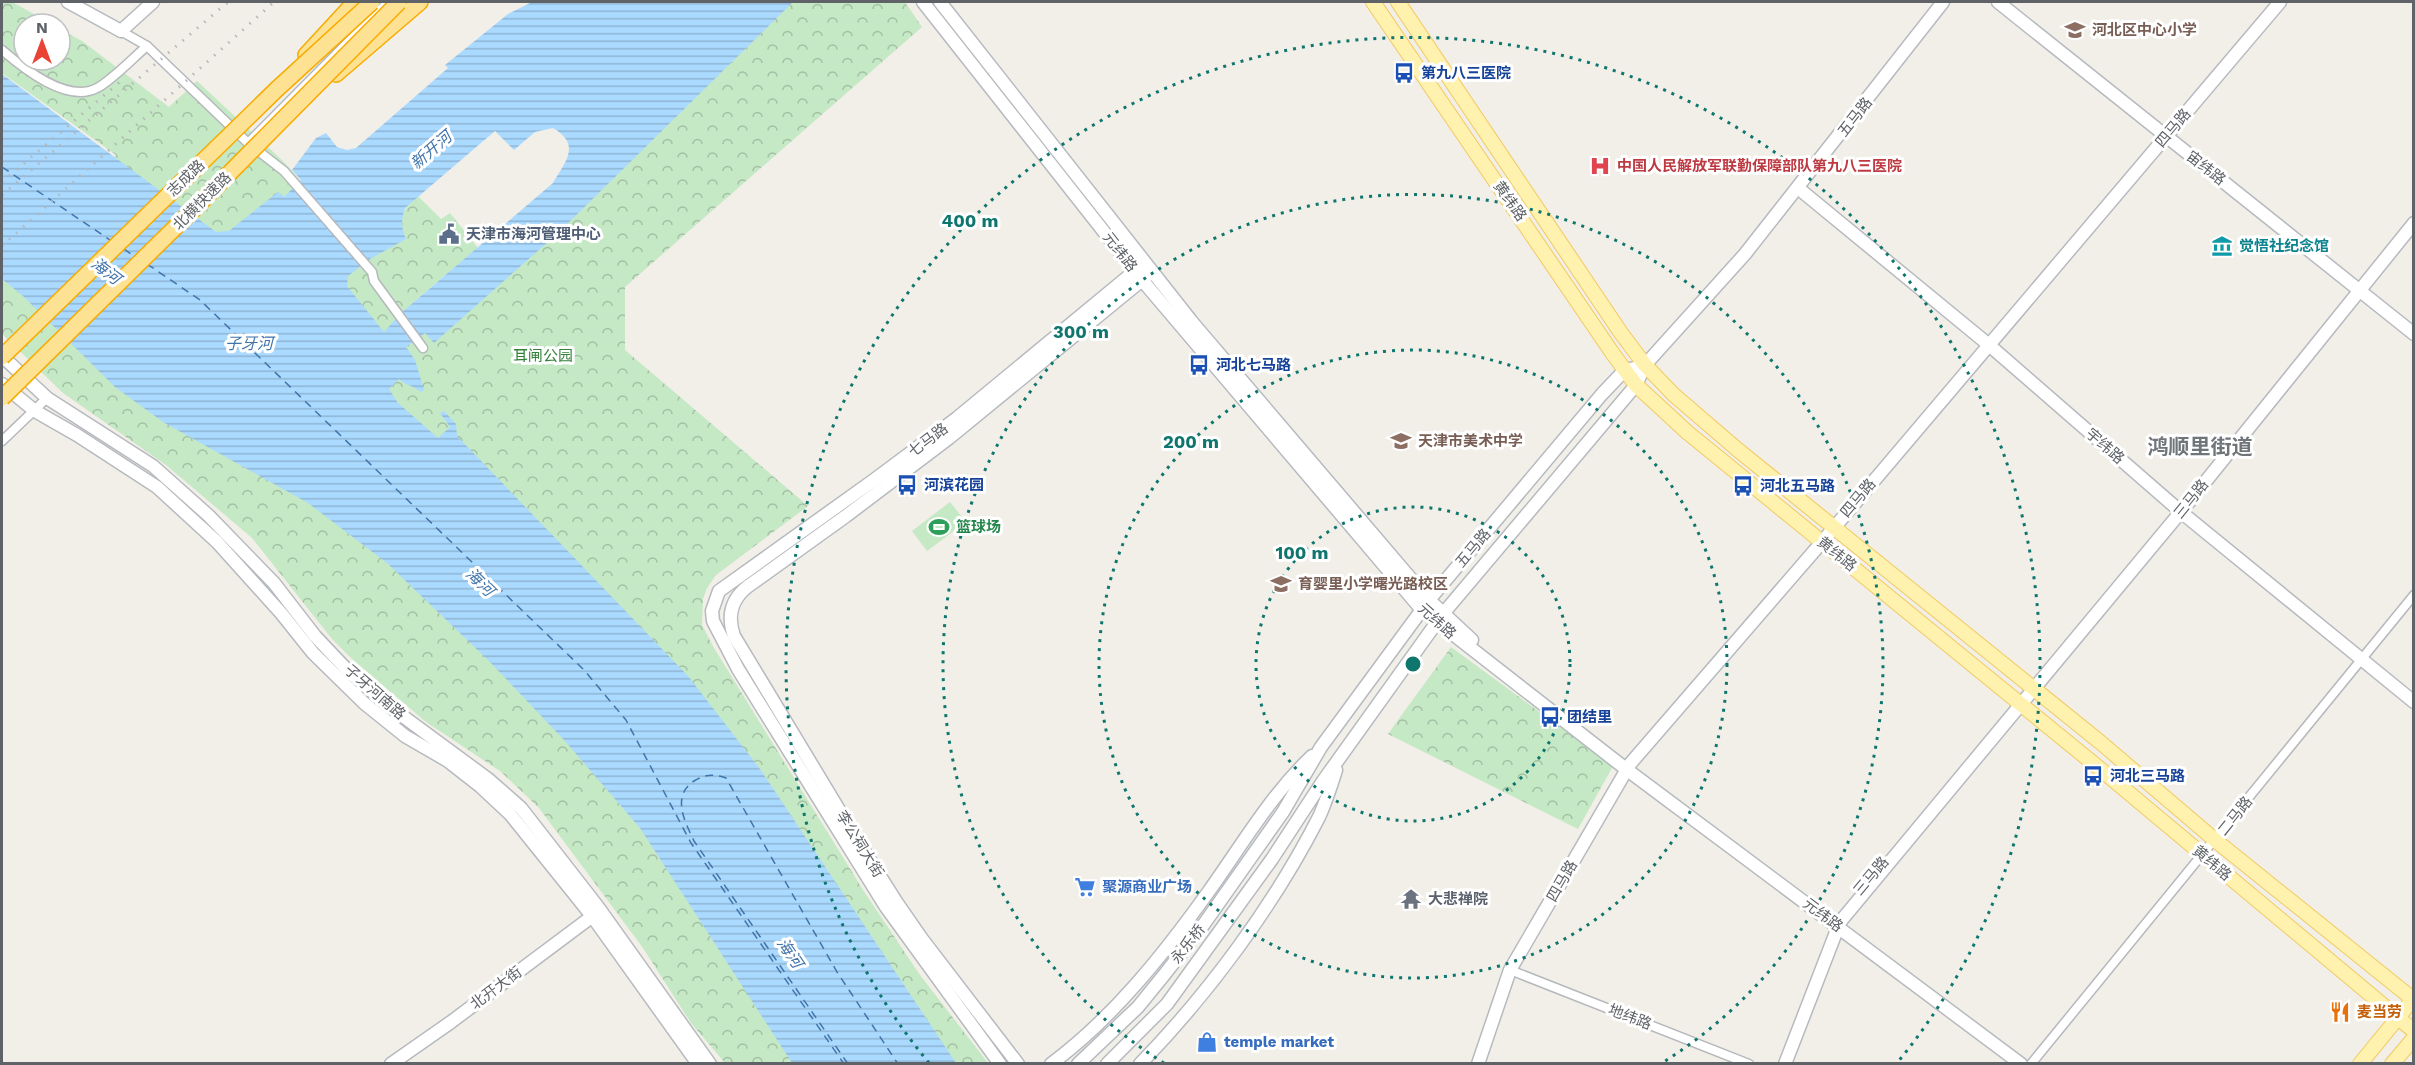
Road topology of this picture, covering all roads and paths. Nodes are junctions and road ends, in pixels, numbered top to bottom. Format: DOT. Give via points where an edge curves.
graph roads {
  1 [pos="68,2"];
  2 [pos="153,2"];
  3 [pos="355,2"];
  4 [pos="372,2"];
  5 [pos="388,2"];
  6 [pos="399,2"];
  7 [pos="420,2"];
  8 [pos="923,2"];
  9 [pos="940,2"];
  10 [pos="1373,2"];
  11 [pos="1398,2"];
  12 [pos="1943,2"];
  13 [pos="1998,2"];
  14 [pos="2280,2"];
  15 [pos="121,31"];
  16 [pos="147,46"];
  17 [pos="2,50"];
  18 [pos="277,88"];
  19 [pos="277,126"];
  20 [pos="2165,137"];
  21 [pos="248,142"];
  22 [pos="1798,188"];
  23 [pos="2414,223"];
  24 [pos="1143,271"];
  25 [pos="2360,289"];
  26 [pos="2414,334"];
  27 [pos="420,345"];
  28 [pos="1989,345"];
  29 [pos="2,357"];
  30 [pos="1645,365"];
  31 [pos="1624,371"];
  32 [pos="2,384"];
  33 [pos="1636,385"];
  34 [pos="2,398"];
  35 [pos="47,398"];
  36 [pos="35,411"];
  37 [pos="2,441"];
  38 [pos="2181,512"];
  39 [pos="1834,527"];
  40 [pos="1822,542"];
  41 [pos="2414,595"];
  42 [pos="1425,605"];
  43 [pos="731,609"];
  44 [pos="712,611"];
  45 [pos="1439,619"];
  46 [pos="2360,658"];
  47 [pos="2032,689"];
  48 [pos="2414,702"];
  49 [pos="2018,704"];
  50 [pos="1322,747"];
  51 [pos="1340,759"];
  52 [pos="1628,766"];
  53 [pos="1283,812"];
  54 [pos="1298,820"];
  55 [pos="2215,840"];
  56 [pos="2202,855"];
  57 [pos="596,913"];
  58 [pos="1840,922"];
  59 [pos="1510,970"];
  60 [pos="2413,999"];
  61 [pos="2397,1017"];
  62 [pos="2414,1031"];
  63 [pos="2414,1038"];
  64 [pos="391,1064"];
  65 [pos="698,1064"];
  66 [pos="710,1064"];
  67 [pos="1000,1064"];
  68 [pos="1018,1064"];
  69 [pos="1051,1064"];
  70 [pos="1078,1064"];
  71 [pos="1107,1064"];
  72 [pos="1140,1064"];
  73 [pos="1478,1064"];
  74 [pos="1749,1064"];
  75 [pos="1779,1064"];
  76 [pos="1785,1064"];
  77 [pos="2021,1064"];
  78 [pos="2030,1064"];
  79 [pos="2360,1064"];
  80 [pos="2392,1064"];
  1 -- 15 [label="street"];
  2 -- 15 [label="street"];
  3 -- 18 [label="highway, bridge"];
  4 -- 18 [label="highway, 志成路, bridge"];
  5 -- 21 [label="street"];
  6 -- 19 [label="highway, 北横快速路, bridge"];
  7 -- 19 [label="highway, bridge"];
  8 -- 24 [label="street, 元纬路"];
  9 -- 24 [label="street, 元纬路"];
  10 -- 31 [label="main road, 黄纬路"];
  11 -- 30 [label="main road, 黄纬路"];
  12 -- 22 [label="street, 五马路"];
  13 -- 20 [label="street, 宙纬路"];
  14 -- 20 [label="street, 四马路"];
  15 -- 16 [label="street"];
  16 -- 17 [label="street" via="96,89 75,92 51,85"];
  16 -- 21 [label="street"];
  18 -- 29 [label="highway, 志成路, bridge"];
  19 -- 34 [label="highway, 北横快速路, bridge"];
  20 -- 25 [label="street, 宙纬路"];
  20 -- 28 [label="street, 四马路"];
  21 -- 27 [label="street" via="284,171 372,272"];
  22 -- 28 [label="street, 宇纬路"];
  22 -- 30 [label="street, 五马路" via="1745,254"];
  23 -- 25 [label="street, 三马路"];
  24 -- 42 [label="street, 元纬路"];
  24 -- 43 [label="street, 七马路" via="949,438 737,595"];
  24 -- 44 [label="street, 七马路" via="948,425 725,586 714,600"];
  25 -- 26 [label="street, 宙纬路"];
  25 -- 38 [label="street, 三马路"];
  28 -- 38 [label="street, 宇纬路"];
  28 -- 39 [label="street, 四马路"];
  29 -- 35 [label="street, 子牙河南路"];
  30 -- 31 [label="street"];
  30 -- 33 [label="street, 五马路"];
  30 -- 39 [label="main road, 黄纬路" via="1674,395"];
  31 -- 33 [label="main road, 黄纬路"];
  31 -- 42 [label="street, 五马路"];
  32 -- 36 [label="street, 子牙河南路"];
  33 -- 40 [label="main road, 黄纬路" via="1687,432"];
  33 -- 45 [label="street, 五马路"];
  35 -- 36 [label="street"];
  35 -- 57 [label="street, 子牙河南路" via="153,466 208,515 274,583 349,672 520,808"];
  36 -- 37 [label="street"];
  36 -- 57 [label="street, 子牙河南路" via="157,487 217,542 313,653 364,703 405,736 464,774 510,814"];
  38 -- 46 [label="street, 宇纬路"];
  38 -- 47 [label="street, 三马路"];
  39 -- 40 [label="street, 四马路"];
  39 -- 47 [label="main road, 黄纬路"];
  40 -- 49 [label="main road, 黄纬路"];
  40 -- 52 [label="street, 四马路"];
  41 -- 46 [label="street, 二马路"];
  42 -- 45 [label="street, 元纬路"];
  42 -- 50 [label="street, 五马路"];
  43 -- 68 [label="street, 李公祠大街" via="734,636 864,852 922,939"];
  44 -- 67 [label="street, 李公祠大街" via="717,633 863,871"];
  45 -- 51 [label="street, 五马路"];
  45 -- 52 [label="street, 元纬路"];
  46 -- 48 [label="street, 宇纬路"];
  46 -- 55 [label="street, 二马路"];
  47 -- 49 [label="street, 三马路"];
  47 -- 55 [label="main road, 黄纬路"];
  49 -- 56 [label="main road, 黄纬路"];
  49 -- 58 [label="street, 三马路"];
  50 -- 53 [label="street, 五马路"];
  50 -- 69 [label="street" via="1270,801 1208,892 1140,980"];
  51 -- 54 [label="street, 五马路"];
  51 -- 72 [label="street" via="1319,816 1256,921 1180,1023"];
  52 -- 58 [label="street, 元纬路"];
  52 -- 59 [label="street, 四马路"];
  53 -- 70 [label="street, 永乐桥" via="1204,924 1138,1007"];
  54 -- 71 [label="street, 永乐桥" via="1167,1004"];
  55 -- 56 [label="street, 二马路"];
  55 -- 60 [label="main road, 黄纬路"];
  56 -- 61 [label="main road, 黄纬路"];
  56 -- 78 [label="street, 二马路"];
  57 -- 64 [label="street, 北开大街"];
  57 -- 65 [label="street, 子牙河南路"];
  57 -- 66 [label="street, 子牙河南路"];
  58 -- 75 [label="street, 三马路"];
  58 -- 76 [label="street, 三马路"];
  58 -- 77 [label="street, 元纬路"];
  58 -- 78 [label="street, 元纬路"];
  59 -- 73 [label="street, 四马路"];
  59 -- 74 [label="street, 地纬路"];
  60 -- 61 [label="main road"];
  61 -- 62 [label="main road, 黄纬路"];
  61 -- 79 [label="main road"];
  63 -- 80 [label="main road"];
}
